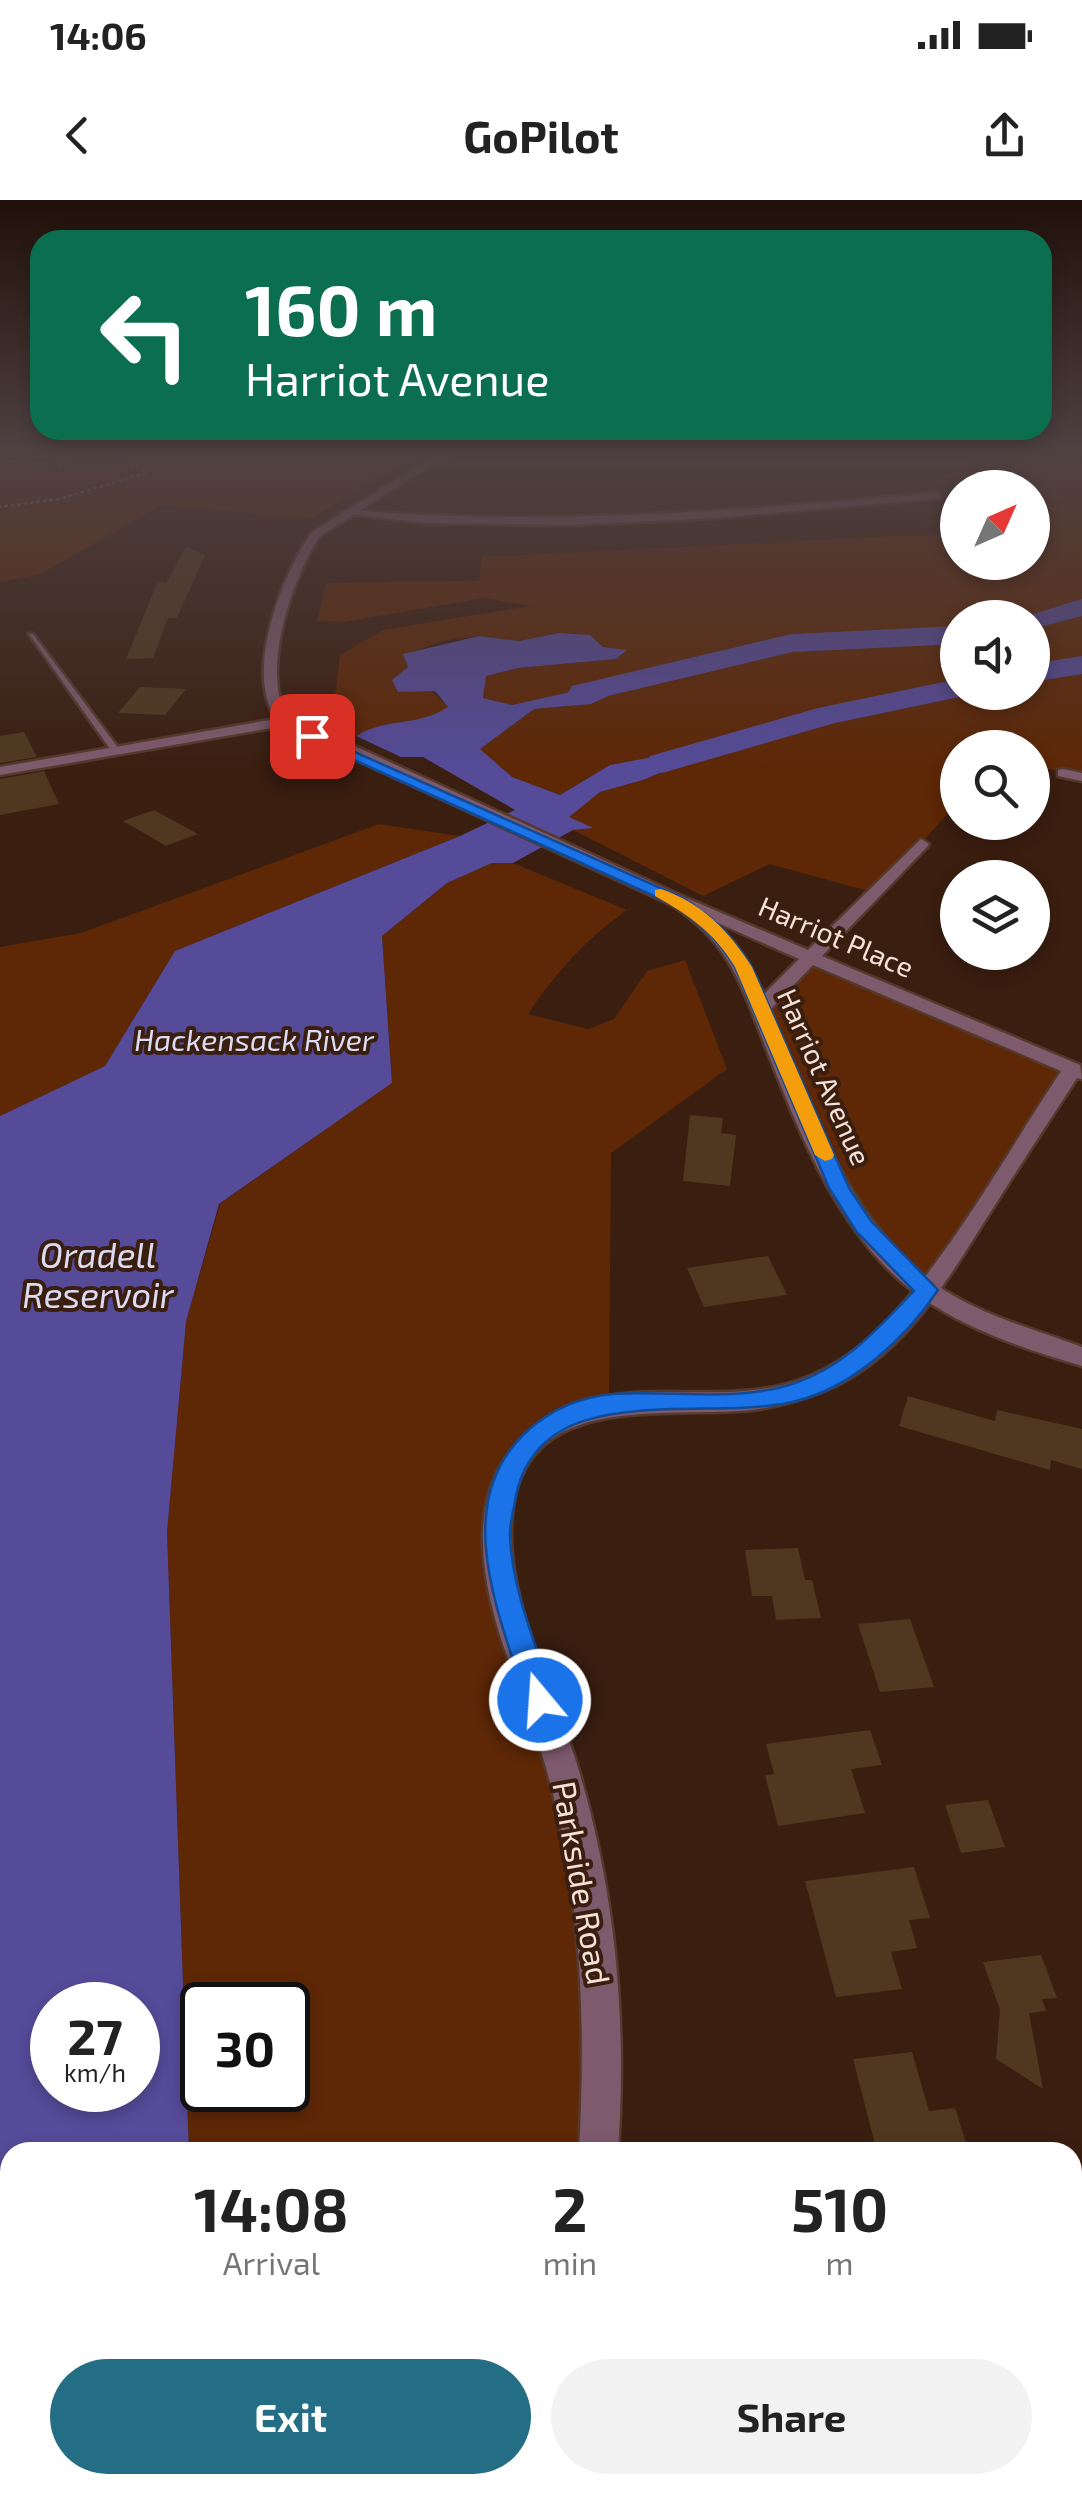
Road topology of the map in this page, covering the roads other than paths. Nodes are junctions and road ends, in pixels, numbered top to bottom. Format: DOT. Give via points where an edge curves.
graph roads {
  1 [pos="299,559"];
  2 [pos="30,635"];
  3 [pos="285,722"];
  4 [pos="116,752"];
  5 [pos="0,771"];
  6 [pos="1063,773"];
  7 [pos="1082,778"];
  8 [pos="921,844"];
  9 [pos="678,901"];
  10 [pos="814,957"];
  11 [pos="760,1009"];
  12 [pos="1078,1071"];
  13 [pos="927,1290"];
  14 [pos="1082,1356"];
  15 [pos="598,2142"];
  1 -- 3 [label="street" via="281,615 270,692"];
  2 -- 4 [label="lane"];
  3 -- 4 [label="street"];
  3 -- 9 [label="street, Harriot Avenue"];
  4 -- 5 [label="street"];
  6 -- 7 [label="street"];
  8 -- 10 [label="street"];
  9 -- 10 [label="street, Harriot Place"];
  9 -- 11 [label="street, Harriot Avenue" via="728,942"];
  10 -- 11 [label="street"];
  10 -- 12 [label="street, Harriot Place"];
  11 -- 13 [label="street, Harriot Avenue" via="839,1188 863,1226"];
  12 -- 13 [label="street, Parkside Road"];
  13 -- 14 [label="street, Harriot Avenue" via="982,1319"];
  13 -- 15 [label="street, Parkside Road" via="867,1354 833,1377 795,1393 752,1400 609,1403 572,1413 546,1428 508,1471 496,1535 504,1589 564,1773 601,1984"];
}
